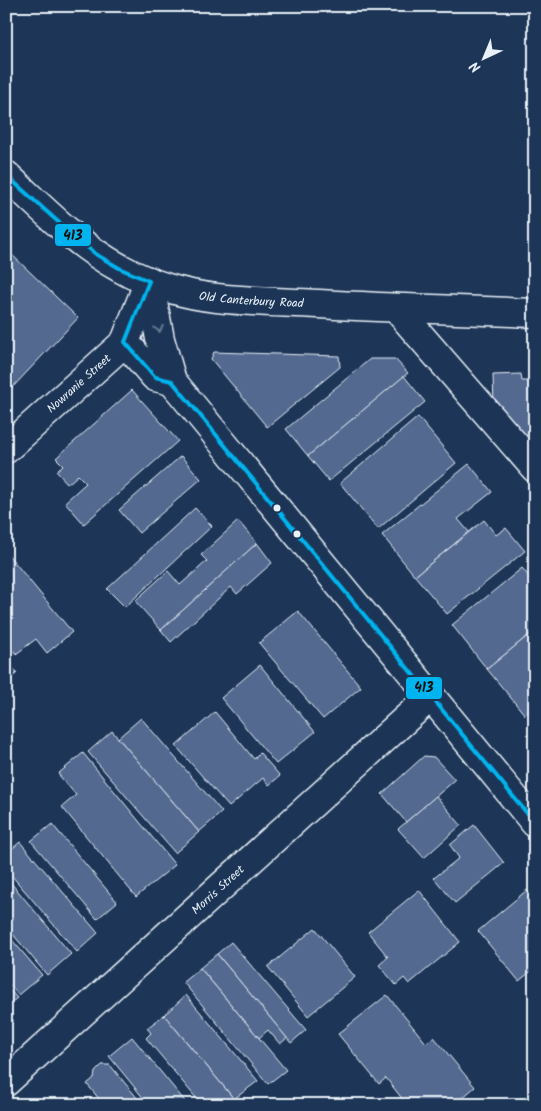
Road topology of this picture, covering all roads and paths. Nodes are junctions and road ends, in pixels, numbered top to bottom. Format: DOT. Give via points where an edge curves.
graph roads {
  1 [pos="6,175"];
  2 [pos="149,281"];
  3 [pos="396,308"];
  4 [pos="535,313"];
  5 [pos="125,342"];
  6 [pos="172,381"];
  7 [pos="6,449"];
  8 [pos="535,468"];
  9 [pos="430,697"];
  10 [pos="535,823"];
  11 [pos="6,1082"];
  1 -- 2 [label="street, Old Canterbury Road" via="97,255"];
  2 -- 3 [label="street, Old Canterbury Road" via="182,292 217,298"];
  2 -- 5 [label="street, Nowranie Street"];
  2 -- 6 [label="street, one-way"];
  3 -- 4 [label="street, Old Canterbury Road"];
  3 -- 8 [label="street"];
  5 -- 6 [label="street" via="155,377"];
  5 -- 7 [label="street, Nowranie Street"];
  6 -- 9 [label="street"];
  9 -- 10 [label="street"];
  9 -- 11 [label="street, Morris Street"];
}
